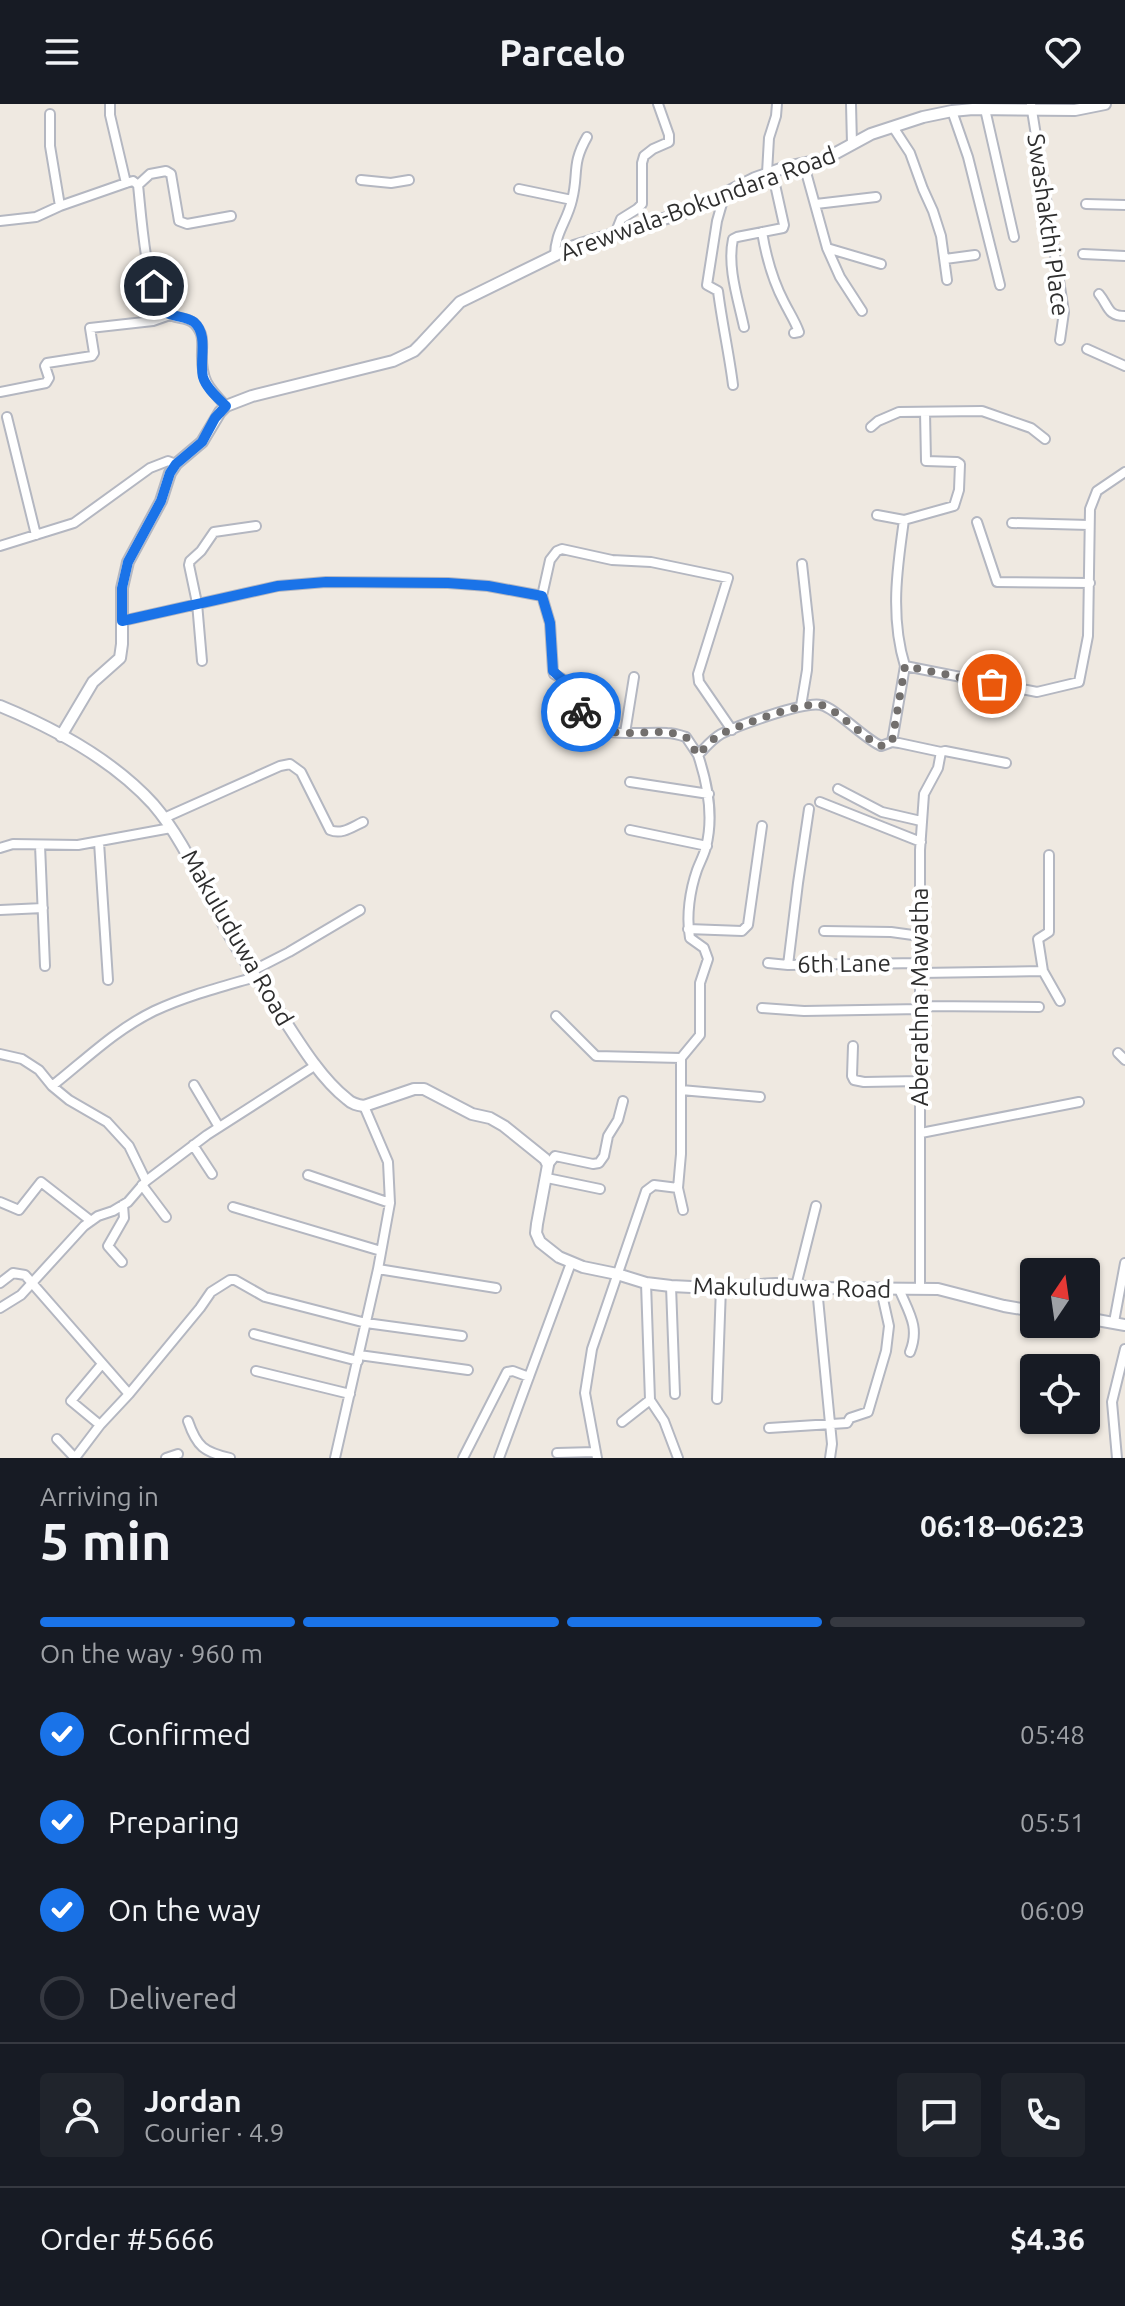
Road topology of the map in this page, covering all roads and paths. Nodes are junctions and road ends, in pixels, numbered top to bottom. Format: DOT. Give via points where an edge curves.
graph roads {
  1 [pos="110,104"];
  2 [pos="658,104"];
  3 [pos="777,104"];
  4 [pos="851,104"];
  5 [pos="1105,104"];
  6 [pos="1031,107"];
  7 [pos="985,109"];
  8 [pos="952,111"];
  9 [pos="50,114"];
  10 [pos="893,127"];
  11 [pos="587,137"];
  12 [pos="852,144"];
  13 [pos="804,165"];
  14 [pos="770,172"];
  15 [pos="361,180"];
  16 [pos="409,180"];
  17 [pos="126,183"];
  18 [pos="138,185"];
  19 [pos="519,189"];
  20 [pos="725,193"];
  21 [pos="876,197"];
  22 [pos="572,200"];
  23 [pos="816,204"];
  24 [pos="1086,204"];
  25 [pos="1125,205"];
  26 [pos="60,206"];
  27 [pos="231,216"];
  28 [pos="0,221"];
  29 [pos="762,232"];
  30 [pos="615,234"];
  31 [pos="1014,237"];
  32 [pos="827,248"];
  33 [pos="1083,254"];
  34 [pos="975,255"];
  35 [pos="555,256"];
  36 [pos="1125,256"];
  37 [pos="945,259"];
  38 [pos="881,264"];
  39 [pos="947,280"];
  40 [pos="1000,285"];
  41 [pos="1099,294"];
  42 [pos="862,311"];
  43 [pos="170,315"];
  44 [pos="1125,316"];
  45 [pos="744,327"];
  46 [pos="794,333"];
  47 [pos="1060,340"];
  48 [pos="1087,349"];
  49 [pos="1125,366"];
  50 [pos="733,385"];
  51 [pos="0,392"];
  52 [pos="226,406"];
  53 [pos="925,412"];
  54 [pos="7,417"];
  55 [pos="871,427"];
  56 [pos="1045,439"];
  57 [pos="176,464"];
  58 [pos="1125,472"];
  59 [pos="877,515"];
  60 [pos="904,520"];
  61 [pos="977,522"];
  62 [pos="1012,523"];
  63 [pos="1089,525"];
  64 [pos="256,526"];
  65 [pos="36,535"];
  66 [pos="0,546"];
  67 [pos="802,564"];
  68 [pos="1090,583"];
  69 [pos="542,596"];
  70 [pos="197,603"];
  71 [pos="122,621"];
  72 [pos="202,661"];
  73 [pos="905,666"];
  74 [pos="634,677"];
  75 [pos="0,706"];
  76 [pos="801,706"];
  77 [pos="732,730"];
  78 [pos="625,733"];
  79 [pos="61,736"];
  80 [pos="895,743"];
  81 [pos="941,752"];
  82 [pos="698,755"];
  83 [pos="1006,763"];
  84 [pos="630,782"];
  85 [pos="838,789"];
  86 [pos="709,794"];
  87 [pos="820,802"];
  88 [pos="809,809"];
  89 [pos="164,818"];
  90 [pos="921,821"];
  91 [pos="363,822"];
  92 [pos="762,826"];
  93 [pos="171,828"];
  94 [pos="630,830"];
  95 [pos="99,842"];
  96 [pos="921,842"];
  97 [pos="40,845"];
  98 [pos="707,846"];
  99 [pos="0,848"];
  100 [pos="1049,855"];
  101 [pos="43,908"];
  102 [pos="0,910"];
  103 [pos="360,910"];
  104 [pos="688,929"];
  105 [pos="824,931"];
  106 [pos="920,936"];
  107 [pos="768,963"];
  108 [pos="788,965"];
  109 [pos="45,966"];
  110 [pos="920,968"];
  111 [pos="1043,971"];
  112 [pos="254,974"];
  113 [pos="108,980"];
  114 [pos="1060,1001"];
  115 [pos="921,1007"];
  116 [pos="1039,1007"];
  117 [pos="762,1008"];
  118 [pos="556,1016"];
  119 [pos="853,1046"];
  120 [pos="0,1054"];
  121 [pos="681,1058"];
  122 [pos="316,1065"];
  123 [pos="921,1081"];
  124 [pos="194,1085"];
  125 [pos="52,1086"];
  126 [pos="681,1090"];
  127 [pos="760,1097"];
  128 [pos="623,1101"];
  129 [pos="1079,1102"];
  130 [pos="364,1106"];
  131 [pos="219,1127"];
  132 [pos="921,1133"];
  133 [pos="193,1145"];
  134 [pos="548,1165"];
  135 [pos="212,1174"];
  136 [pos="308,1175"];
  137 [pos="547,1178"];
  138 [pos="144,1183"];
  139 [pos="678,1188"];
  140 [pos="600,1189"];
  141 [pos="0,1202"];
  142 [pos="390,1203"];
  143 [pos="123,1205"];
  144 [pos="816,1206"];
  145 [pos="233,1207"];
  146 [pos="683,1210"];
  147 [pos="166,1217"];
  148 [pos="91,1221"];
  149 [pos="381,1251"];
  150 [pos="122,1262"];
  151 [pos="571,1263"];
  152 [pos="1125,1263"];
  153 [pos="378,1269"];
  154 [pos="617,1274"];
  155 [pos="31,1282"];
  156 [pos="0,1283"];
  157 [pos="646,1283"];
  158 [pos="671,1286"];
  159 [pos="796,1286"];
  160 [pos="721,1287"];
  161 [pos="496,1288"];
  162 [pos="817,1288"];
  163 [pos="899,1289"];
  164 [pos="920,1289"];
  165 [pos="881,1290"];
  166 [pos="0,1308"];
  167 [pos="1020,1309"];
  168 [pos="1100,1320"];
  169 [pos="366,1323"];
  170 [pos="1120,1323"];
  171 [pos="254,1334"];
  172 [pos="462,1336"];
  173 [pos="1125,1349"];
  174 [pos="910,1352"];
  175 [pos="358,1358"];
  176 [pos="102,1364"];
  177 [pos="468,1370"];
  178 [pos="256,1371"];
  179 [pos="529,1377"];
  180 [pos="129,1394"];
  181 [pos="350,1394"];
  182 [pos="675,1394"];
  183 [pos="717,1399"];
  184 [pos="650,1400"];
  185 [pos="188,1421"];
  186 [pos="622,1422"];
  187 [pos="100,1425"];
  188 [pos="830,1425"];
  189 [pos="769,1428"];
  190 [pos="57,1439"];
  191 [pos="557,1453"];
  192 [pos="178,1454"];
  193 [pos="596,1455"];
  194 [pos="75,1458"];
  195 [pos="166,1458"];
  196 [pos="230,1458"];
  197 [pos="335,1458"];
  198 [pos="463,1458"];
  199 [pos="499,1458"];
  200 [pos="678,1458"];
  201 [pos="830,1458"];
  202 [pos="1117,1458"];
  1 -- 17 [label="street"];
  2 -- 30 [label="street" via="669,142 644,156 642,204 621,219"];
  3 -- 14 [label="street" via="769,138"];
  4 -- 12 [label="street"];
  5 -- 6 [label="street, Arewwala-Bokundara Road" via="1075,110"];
  6 -- 7 [label="street, Arewwala-Bokundara Road"];
  6 -- 47 [label="street, Swashakthi Place" via="1064,312"];
  7 -- 8 [label="street, Arewwala-Bokundara Road"];
  7 -- 31 [label="street"];
  8 -- 10 [label="street, Arewwala-Bokundara Road"];
  8 -- 40 [label="street"];
  9 -- 26 [label="street"];
  10 -- 12 [label="street, Arewwala-Bokundara Road"];
  10 -- 37 [label="street" via="910,153 933,211"];
  11 -- 22 [label="street" via="578,153"];
  12 -- 13 [label="street, Arewwala-Bokundara Road"];
  13 -- 14 [label="street, Arewwala-Bokundara Road"];
  13 -- 23 [label="street"];
  14 -- 20 [label="street, Arewwala-Bokundara Road"];
  14 -- 29 [label="street" via="784,225"];
  15 -- 16 [label="street"];
  17 -- 18 [label="street"];
  17 -- 26 [label="street"];
  18 -- 27 [label="street" via="150,174 171,174 182,223"];
  18 -- 43 [label="street" via="147,266 160,305"];
  19 -- 22 [label="street"];
  20 -- 30 [label="street, Arewwala-Bokundara Road" via="675,217"];
  20 -- 50 [label="street" via="707,285 718,291"];
  21 -- 23 [label="street"];
  22 -- 35 [label="street" via="556,237"];
  23 -- 32 [label="street"];
  24 -- 25 [label="street"];
  26 -- 28 [label="street" via="36,217"];
  29 -- 45 [label="street" via="737,237 732,244"];
  29 -- 46 [label="street" via="783,301 799,332"];
  30 -- 35 [label="street, Arewwala-Bokundara Road"];
  32 -- 38 [label="street"];
  32 -- 42 [label="street"];
  33 -- 36 [label="street"];
  34 -- 37 [label="street"];
  35 -- 52 [label="street, Arewwala-Bokundara Road" via="460,302 429,338 404,356"];
  37 -- 39 [label="street"];
  41 -- 44 [label="street" via="1110,313"];
  43 -- 51 [label="street" via="90,328 92,356 47,363 46,383"];
  43 -- 52 [label="street" via="194,323 200,331 203,377"];
  48 -- 49 [label="street"];
  52 -- 57 [label="street" via="202,442"];
  53 -- 55 [label="street" via="899,412"];
  53 -- 56 [label="street" via="982,411 1031,428"];
  53 -- 60 [label="street" via="926,461 960,464 959,490 954,506"];
  54 -- 65 [label="street"];
  57 -- 65 [label="street" via="168,461 150,468 74,523"];
  57 -- 71 [label="street" via="128,562"];
  58 -- 63 [label="street" via="1097,491"];
  59 -- 60 [label="street"];
  60 -- 73 [label="street" via="896,581 898,643"];
  61 -- 68 [label="street" via="997,582"];
  62 -- 63 [label="street"];
  63 -- 68 [label="street"];
  64 -- 70 [label="street" via="218,530 190,561"];
  65 -- 66 [label="street"];
  67 -- 76 [label="street" via="809,628"];
  68 -- 73 [label="street" via="1079,682 1037,692"];
  69 -- 70 [label="street" via="448,583 326,582"];
  69 -- 77 [label="street" via="550,560 562,549 728,578 698,674"];
  69 -- 78 [label="street" via="554,674 573,685 582,718 590,726"];
  70 -- 71 [label="street"];
  70 -- 72 [label="street"];
  71 -- 79 [label="street" via="120,658 93,682"];
  73 -- 80 [label="street"];
  74 -- 78 [label="street"];
  75 -- 79 [label="street, Makuluduwa Road"];
  76 -- 77 [label="street"];
  76 -- 80 [label="street" via="821,705 873,743"];
  77 -- 82 [label="street"];
  78 -- 82 [label="street" via="686,737"];
  79 -- 89 [label="street, Makuluduwa Road" via="112,765"];
  80 -- 81 [label="street"];
  81 -- 83 [label="street"];
  81 -- 90 [label="street, Aberathna Mawatha" via="924,794"];
  82 -- 86 [label="street"];
  84 -- 86 [label="street"];
  85 -- 90 [label="street" via="882,812"];
  86 -- 98 [label="street"];
  87 -- 96 [label="street"];
  88 -- 108 [label="street"];
  89 -- 91 [label="street" via="290,764 298,767 330,830 344,831"];
  89 -- 93 [label="street, Makuluduwa Road"];
  90 -- 96 [label="street, Aberathna Mawatha"];
  92 -- 104 [label="street" via="748,925 742,931"];
  93 -- 95 [label="street"];
  93 -- 112 [label="street, Makuluduwa Road"];
  94 -- 98 [label="street"];
  95 -- 97 [label="street"];
  95 -- 113 [label="street"];
  96 -- 106 [label="street, Aberathna Mawatha"];
  97 -- 99 [label="street"];
  97 -- 101 [label="street"];
  98 -- 104 [label="street" via="691,888"];
  100 -- 111 [label="street" via="1049,932 1038,939"];
  101 -- 102 [label="street"];
  101 -- 109 [label="street"];
  103 -- 112 [label="street"];
  104 -- 121 [label="street" via="708,959 700,983 700,1035"];
  105 -- 106 [label="street"];
  106 -- 110 [label="street, Aberathna Mawatha"];
  107 -- 108 [label="street, 6th Lane"];
  108 -- 110 [label="street, 6th Lane"];
  110 -- 111 [label="street, 6th Lane"];
  110 -- 115 [label="street, Aberathna Mawatha"];
  111 -- 114 [label="street"];
  112 -- 122 [label="street, Makuluduwa Road"];
  112 -- 125 [label="street" via="152,1012 93,1050"];
  115 -- 116 [label="street"];
  115 -- 117 [label="street"];
  115 -- 123 [label="street, Aberathna Mawatha"];
  118 -- 121 [label="street" via="596,1056"];
  119 -- 123 [label="street" via="854,1080"];
  120 -- 125 [label="street" via="22,1059"];
  121 -- 126 [label="street"];
  122 -- 130 [label="street, Makuluduwa Road" via="344,1098"];
  122 -- 131 [label="street"];
  123 -- 132 [label="street, Aberathna Mawatha"];
  124 -- 131 [label="street"];
  125 -- 138 [label="street" via="107,1122 129,1146"];
  126 -- 127 [label="street"];
  126 -- 139 [label="street"];
  128 -- 134 [label="street" via="599,1163 555,1156"];
  129 -- 132 [label="street"];
  130 -- 134 [label="street" via="414,1089 430,1090 496,1121"];
  130 -- 142 [label="street" via="388,1162"];
  131 -- 133 [label="street"];
  132 -- 164 [label="street, Aberathna Mawatha"];
  133 -- 135 [label="street"];
  133 -- 138 [label="street"];
  134 -- 137 [label="street, Makuluduwa Road"];
  136 -- 142 [label="street"];
  137 -- 140 [label="street"];
  137 -- 151 [label="street, Makuluduwa Road" via="536,1233 547,1250"];
  138 -- 143 [label="street"];
  138 -- 147 [label="street"];
  139 -- 146 [label="street"];
  139 -- 154 [label="street" via="649,1187"];
  141 -- 148 [label="street" via="19,1210 41,1182"];
  142 -- 149 [label="street"];
  143 -- 148 [label="street"];
  143 -- 150 [label="street" via="124,1218 108,1246"];
  144 -- 159 [label="street"];
  145 -- 149 [label="street"];
  148 -- 155 [label="street"];
  149 -- 153 [label="street"];
  151 -- 154 [label="street, Makuluduwa Road"];
  151 -- 179 [label="street"];
  152 -- 170 [label="street"];
  153 -- 161 [label="street"];
  153 -- 169 [label="street"];
  154 -- 157 [label="street, Makuluduwa Road"];
  154 -- 193 [label="street" via="586,1380"];
  155 -- 156 [label="street" via="18,1272"];
  155 -- 166 [label="street"];
  155 -- 176 [label="street"];
  157 -- 158 [label="street, Makuluduwa Road"];
  157 -- 184 [label="street"];
  158 -- 160 [label="street, Makuluduwa Road"];
  158 -- 182 [label="street"];
  159 -- 160 [label="street, Makuluduwa Road"];
  159 -- 162 [label="street, Makuluduwa Road"];
  160 -- 183 [label="street"];
  162 -- 165 [label="street, Makuluduwa Road"];
  162 -- 188 [label="street"];
  163 -- 164 [label="street, Makuluduwa Road"];
  163 -- 165 [label="street, Makuluduwa Road"];
  163 -- 174 [label="street" via="915,1331"];
  164 -- 167 [label="street, Makuluduwa Road"];
  165 -- 188 [label="street" via="889,1326 869,1410 847,1423"];
  168 -- 170 [label="street"];
  169 -- 172 [label="street"];
  169 -- 175 [label="street"];
  169 -- 180 [label="street" via="265,1297 230,1280 211,1292"];
  171 -- 175 [label="street"];
  173 -- 202 [label="street" via="1112,1402"];
  175 -- 177 [label="street"];
  175 -- 181 [label="street"];
  176 -- 180 [label="street"];
  176 -- 187 [label="street" via="71,1401"];
  178 -- 181 [label="street"];
  179 -- 198 [label="street" via="507,1372"];
  179 -- 199 [label="street"];
  180 -- 187 [label="street"];
  181 -- 197 [label="street"];
  184 -- 186 [label="street"];
  184 -- 200 [label="street"];
  185 -- 196 [label="street" via="199,1445"];
  187 -- 194 [label="street"];
  188 -- 189 [label="street"];
  188 -- 201 [label="street"];
  190 -- 194 [label="street"];
  191 -- 193 [label="street"];
  192 -- 195 [label="street"];
}
